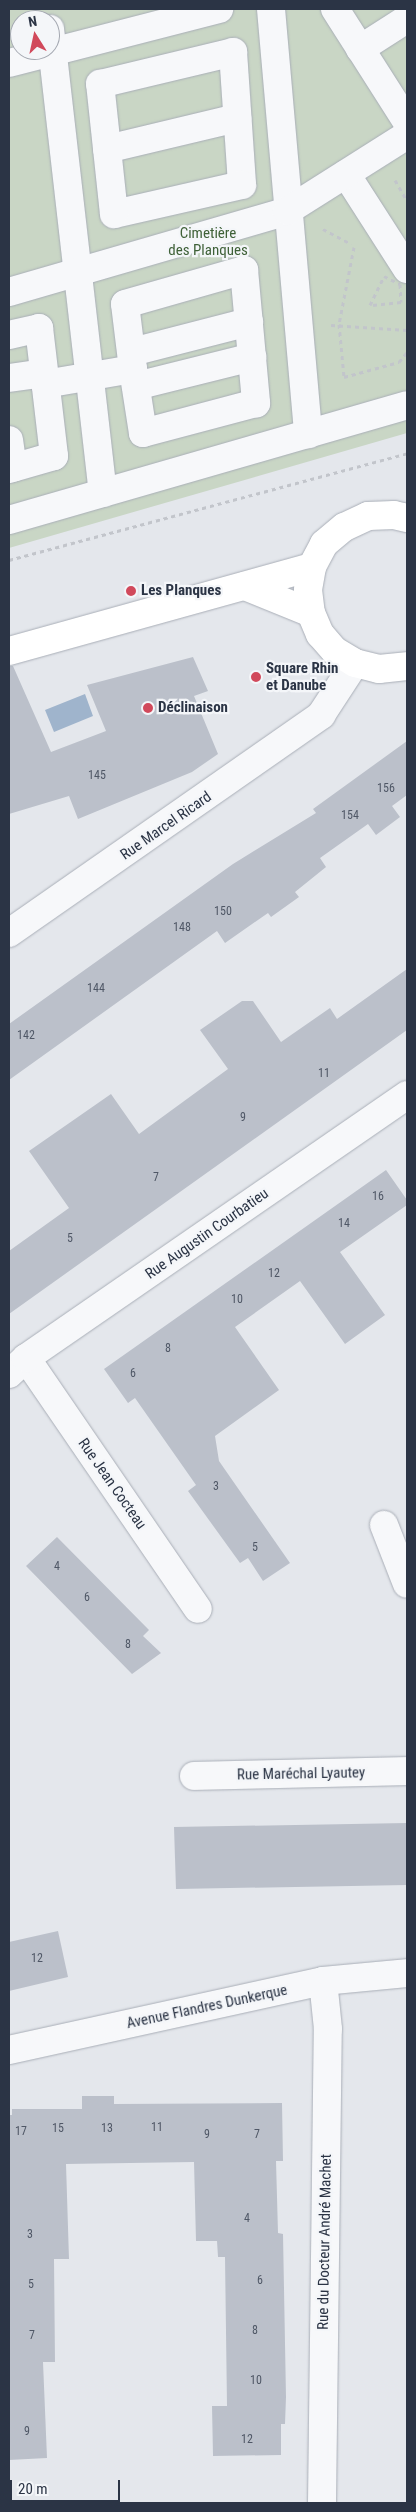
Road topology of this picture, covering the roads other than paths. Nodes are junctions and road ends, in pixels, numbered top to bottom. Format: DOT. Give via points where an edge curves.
graph roads {
  1 [pos="219,9"];
  2 [pos="271,9"];
  3 [pos="335,9"];
  4 [pos="407,19"];
  5 [pos="60,38"];
  6 [pos="360,49"];
  7 [pos="53,60"];
  8 [pos="237,118"];
  9 [pos="407,122"];
  10 [pos="407,135"];
  11 [pos="107,149"];
  12 [pos="346,174"];
  13 [pos="287,211"];
  14 [pos="76,272"];
  15 [pos="405,277"];
  16 [pos="9,292"];
  17 [pos="249,322"];
  18 [pos="9,335"];
  19 [pos="252,356"];
  20 [pos="134,369"];
  21 [pos="88,377"];
  22 [pos="9,378"];
  23 [pos="44,379"];
  24 [pos="407,405"];
  25 [pos="308,434"];
  26 [pos="9,440"];
  27 [pos="11,468"];
  28 [pos="103,493"];
  29 [pos="407,518"];
  30 [pos="9,520"];
  31 [pos="312,567"];
  32 [pos="246,586"];
  33 [pos="311,613"];
  34 [pos="9,651"];
  35 [pos="345,657"];
  36 [pos="406,669"];
  37 [pos="9,933"];
  38 [pos="407,1095"];
  39 [pos="17,1366"];
  40 [pos="384,1525"];
  41 [pos="407,1584"];
  42 [pos="198,1609"];
  43 [pos="407,1771"];
  44 [pos="194,1776"];
  45 [pos="407,1973"];
  46 [pos="323,1981"];
  47 [pos="9,2050"];
  48 [pos="322,2503"];
  1 -- 5 [label="street"];
  2 -- 13 [label="street"];
  3 -- 6 [label="street"];
  4 -- 6 [label="street"];
  6 -- 9 [label="street"];
  7 -- 14 [label="street"];
  8 -- 11 [label="street"];
  8 -- 11 [label="street" via="242,185 114,214"];
  8 -- 11 [label="street" via="232,52 100,84"];
  10 -- 12 [label="street"];
  12 -- 13 [label="street"];
  12 -- 15 [label="street"];
  13 -- 14 [label="street"];
  13 -- 25 [label="street"];
  14 -- 16 [label="street"];
  14 -- 21 [label="street"];
  17 -- 19 [label="street"];
  17 -- 20 [label="street"];
  17 -- 20 [label="street" via="244,270 125,304"];
  18 -- 23 [label="street" via="39,328"];
  19 -- 20 [label="street"];
  19 -- 20 [label="street" via="256,403 143,433"];
  20 -- 21 [label="street"];
  21 -- 23 [label="street"];
  21 -- 28 [label="street"];
  22 -- 23 [label="street"];
  23 -- 27 [label="street" via="54,456"];
  24 -- 25 [label="street"];
  25 -- 28 [label="street"];
  26 -- 27 [label="street"];
  28 -- 30 [label="street"];
  29 -- 31 [label="main road" via="394,514 368,516 344,526 324,544"];
  31 -- 32 [label="main road"];
  31 -- 33 [label="main road" via="308,590"];
  32 -- 33 [label="main road"];
  32 -- 34 [label="main road"];
  33 -- 35 [label="main road" via="320,634"];
  35 -- 36 [label="main road" via="380,669"];
  35 -- 37 [label="street, Rue Marcel Ricard" via="321,715"];
  38 -- 39 [label="street, Rue Augustin Courbatieu"];
  39 -- 42 [label="street, Rue Jean Cocteau"];
  40 -- 41 [label="street"];
  43 -- 44 [label="street, Rue Maréchal Lyautey"];
  45 -- 46 [label="street, Avenue Flandres Dunkerque"];
  46 -- 47 [label="street, Avenue Flandres Dunkerque"];
  46 -- 48 [label="street, Rue du Docteur André Machet" via="328,2029"];
}
